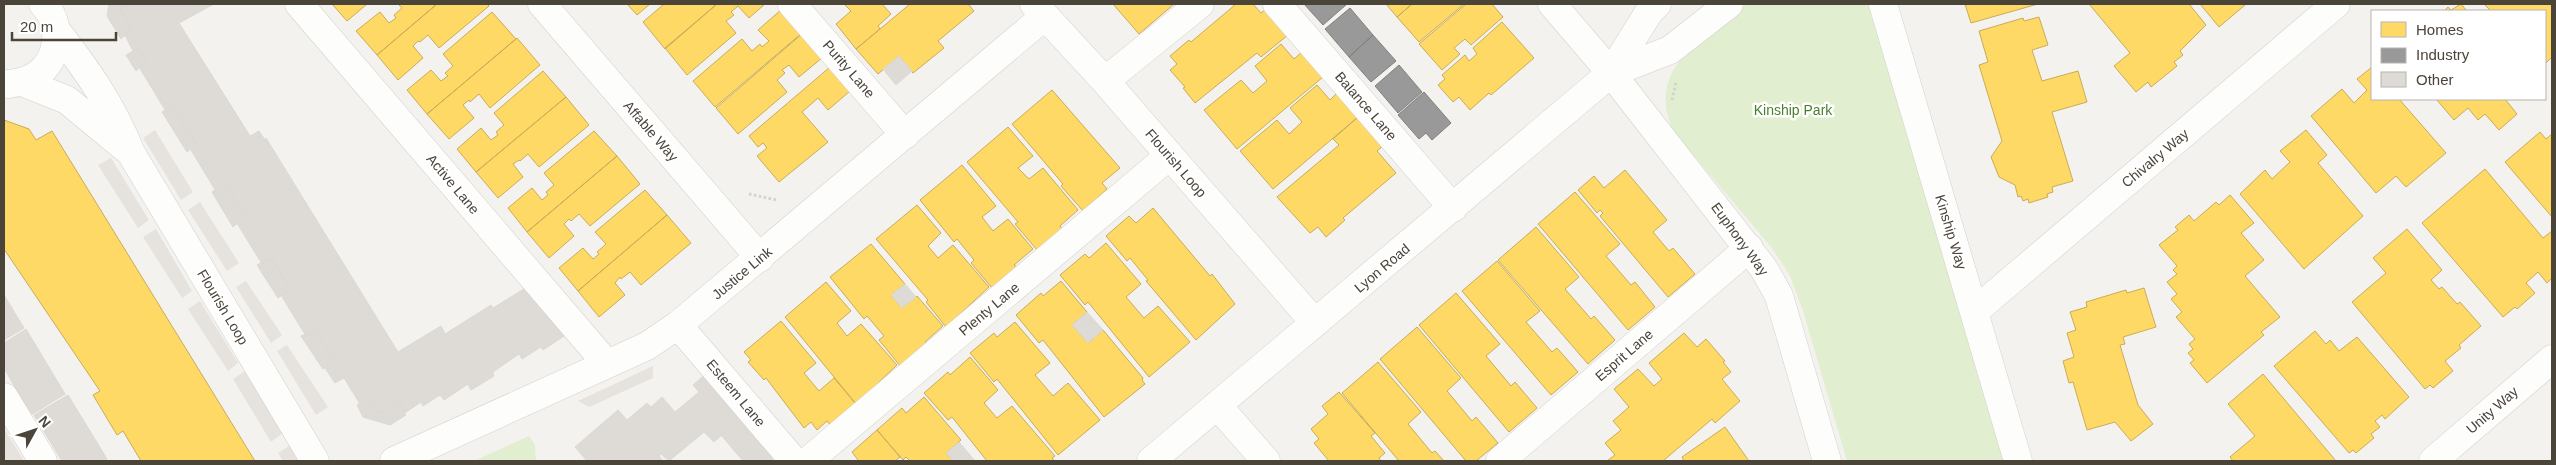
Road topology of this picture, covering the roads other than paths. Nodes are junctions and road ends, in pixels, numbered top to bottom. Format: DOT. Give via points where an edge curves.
graph roads {
  1 [pos="43,4"];
  2 [pos="299,4"];
  3 [pos="542,4"];
  4 [pos="792,4"];
  5 [pos="1200,4"];
  6 [pos="1277,4"];
  7 [pos="1552,4"];
  8 [pos="1657,4"];
  9 [pos="1730,4"];
  10 [pos="1883,4"];
  11 [pos="2336,4"];
  12 [pos="1040,10"];
  13 [pos="56,30"];
  14 [pos="1611,73"];
  15 [pos="1105,81"];
  16 [pos="13,83"];
  17 [pos="906,135"];
  18 [pos="131,153"];
  19 [pos="1170,156"];
  20 [pos="1454,208"];
  21 [pos="1749,248"];
  22 [pos="760,258"];
  23 [pos="1975,311"];
  24 [pos="1315,323"];
  25 [pos="678,325"];
  26 [pos="2552,359"];
  27 [pos="607,364"];
  28 [pos="4,397"];
  29 [pos="1217,405"];
  30 [pos="43,461"];
  31 [pos="315,461"];
  32 [pos="394,461"];
  33 [pos="794,461"];
  34 [pos="808,461"];
  35 [pos="1151,461"];
  36 [pos="1266,461"];
  37 [pos="1500,461"];
  38 [pos="1827,461"];
  39 [pos="2018,461"];
  40 [pos="2433,461"];
  1 -- 13 [label="street, Flourish Loop" via="53,18"];
  2 -- 27 [label="street, Active Lane"];
  3 -- 22 [label="street, Affable Way"];
  4 -- 17 [label="street, Purity Lane"];
  5 -- 15 [label="street"];
  6 -- 20 [label="street, Balance Lane"];
  7 -- 14 [label="street, Euphony Way"];
  8 -- 14 [label="street, Lyon Road" via="1648,12"];
  9 -- 14 [label="street, Lyon Road" via="1670,50"];
  10 -- 23 [label="street, Kinship Way"];
  11 -- 23 [label="street, Chivalry Way"];
  12 -- 15 [label="street, Flourish Loop"];
  12 -- 17 [label="street, Justice Link"];
  13 -- 16 [label="street" via="52,56 44,68 34,76"];
  13 -- 18 [label="street, Flourish Loop" via="118,118"];
  14 -- 20 [label="street, Lyon Road"];
  14 -- 21 [label="street, Euphony Way"];
  15 -- 19 [label="street, Flourish Loop"];
  16 -- 18 [label="street, Flourish Loop" via="67,100"];
  17 -- 22 [label="street, Justice Link"];
  18 -- 31 [label="street, Flourish Loop"];
  19 -- 24 [label="street, Flourish Loop"];
  19 -- 34 [label="street, Plenty Lane"];
  20 -- 24 [label="street, Lyon Road"];
  21 -- 37 [label="street, Esprit Lane"];
  21 -- 38 [label="street, Euphony Way" via="1779,296"];
  22 -- 25 [label="street, Justice Link"];
  23 -- 39 [label="street, Kinship Way"];
  24 -- 29 [label="street, Lyon Road"];
  25 -- 27 [label="street, Justice Link" via="647,346"];
  25 -- 33 [label="street, Esteem Lane"];
  26 -- 40 [label="street, Unity Way"];
  27 -- 32 [label="street, Justice Link"];
  28 -- 30 [label="street"];
  29 -- 35 [label="street, Lyon Road"];
  29 -- 36 [label="street"];
}
